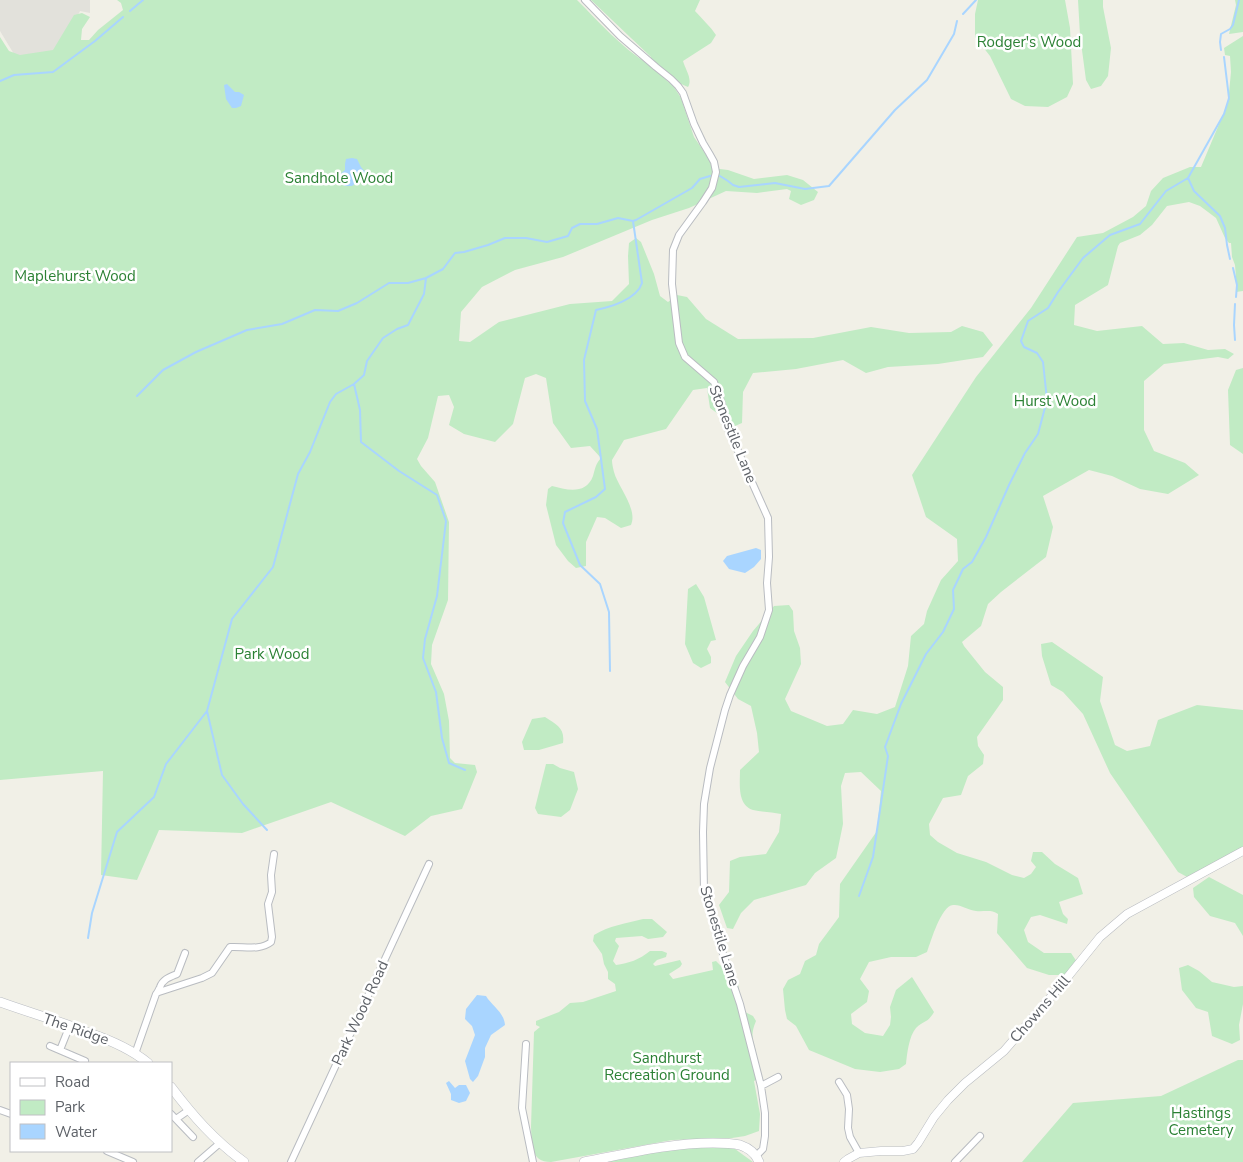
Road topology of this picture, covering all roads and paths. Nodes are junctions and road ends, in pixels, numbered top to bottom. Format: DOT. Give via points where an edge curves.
graph roads {
  1 [pos="585,0"];
  2 [pos="1243,852"];
  3 [pos="274,854"];
  4 [pos="429,864"];
  5 [pos="185,953"];
  6 [pos="159,992"];
  7 [pos="0,1002"];
  8 [pos="70,1025"];
  9 [pos="526,1044"];
  10 [pos="50,1046"];
  11 [pos="60,1050"];
  12 [pos="135,1054"];
  13 [pos="85,1062"];
  14 [pos="147,1062"];
  15 [pos="778,1077"];
  16 [pos="839,1082"];
  17 [pos="761,1086"];
  18 [pos="172,1088"];
  19 [pos="189,1110"];
  20 [pos="172,1115"];
  21 [pos="176,1119"];
  22 [pos="980,1136"];
  23 [pos="193,1137"];
  24 [pos="220,1143"];
  25 [pos="109,1152"];
  26 [pos="859,1153"];
  27 [pos="758,1159"];
  28 [pos="133,1162"];
  29 [pos="198,1162"];
  30 [pos="244,1162"];
  31 [pos="290,1162"];
  32 [pos="533,1162"];
  33 [pos="584,1162"];
  34 [pos="844,1162"];
  35 [pos="955,1162"];
  1 -- 17 [label="street, Stonestile Lane" via="620,36 678,86 716,172 712,188 679,235 673,250 672,284 679,343 685,357 714,382 725,422 768,518 766,583 769,610 760,637 743,666 725,710 710,768 703,832 704,891 740,1004"];
  2 -- 26 [label="street, Chowns Hill" via="1127,914 1100,938 1004,1051 948,1100 913,1149"];
  3 -- 6 [label="street" via="272,892 268,904 271,942 246,948 230,947 212,973"];
  4 -- 31 [label="street, Park Wood Road"];
  5 -- 6 [label="street" via="177,974 167,978"];
  6 -- 12 [label="street"];
  7 -- 8 [label="main road, The Ridge"];
  8 -- 11 [label="street"];
  8 -- 12 [label="main road, The Ridge"];
  9 -- 32 [label="street" via="522,1108"];
  10 -- 11 [label="street"];
  11 -- 13 [label="street"];
  12 -- 14 [label="main road, The Ridge"];
  15 -- 17 [label="street"];
  16 -- 26 [label="street" via="847,1095 850,1137"];
  17 -- 27 [label="street, Stonestile Lane" via="765,1136"];
  18 -- 19 [label="main road"];
  19 -- 21 [label="street"];
  19 -- 24 [label="main road"];
  20 -- 21 [label="street"];
  21 -- 23 [label="street"];
  22 -- 35 [label="street"];
  24 -- 29 [label="street"];
  24 -- 30 [label="main road"];
  25 -- 28 [label="street"];
  26 -- 34 [label="street, Chowns Hill"];
  27 -- 33 [label="main road" via="740,1145 707,1143 670,1146"];
}
